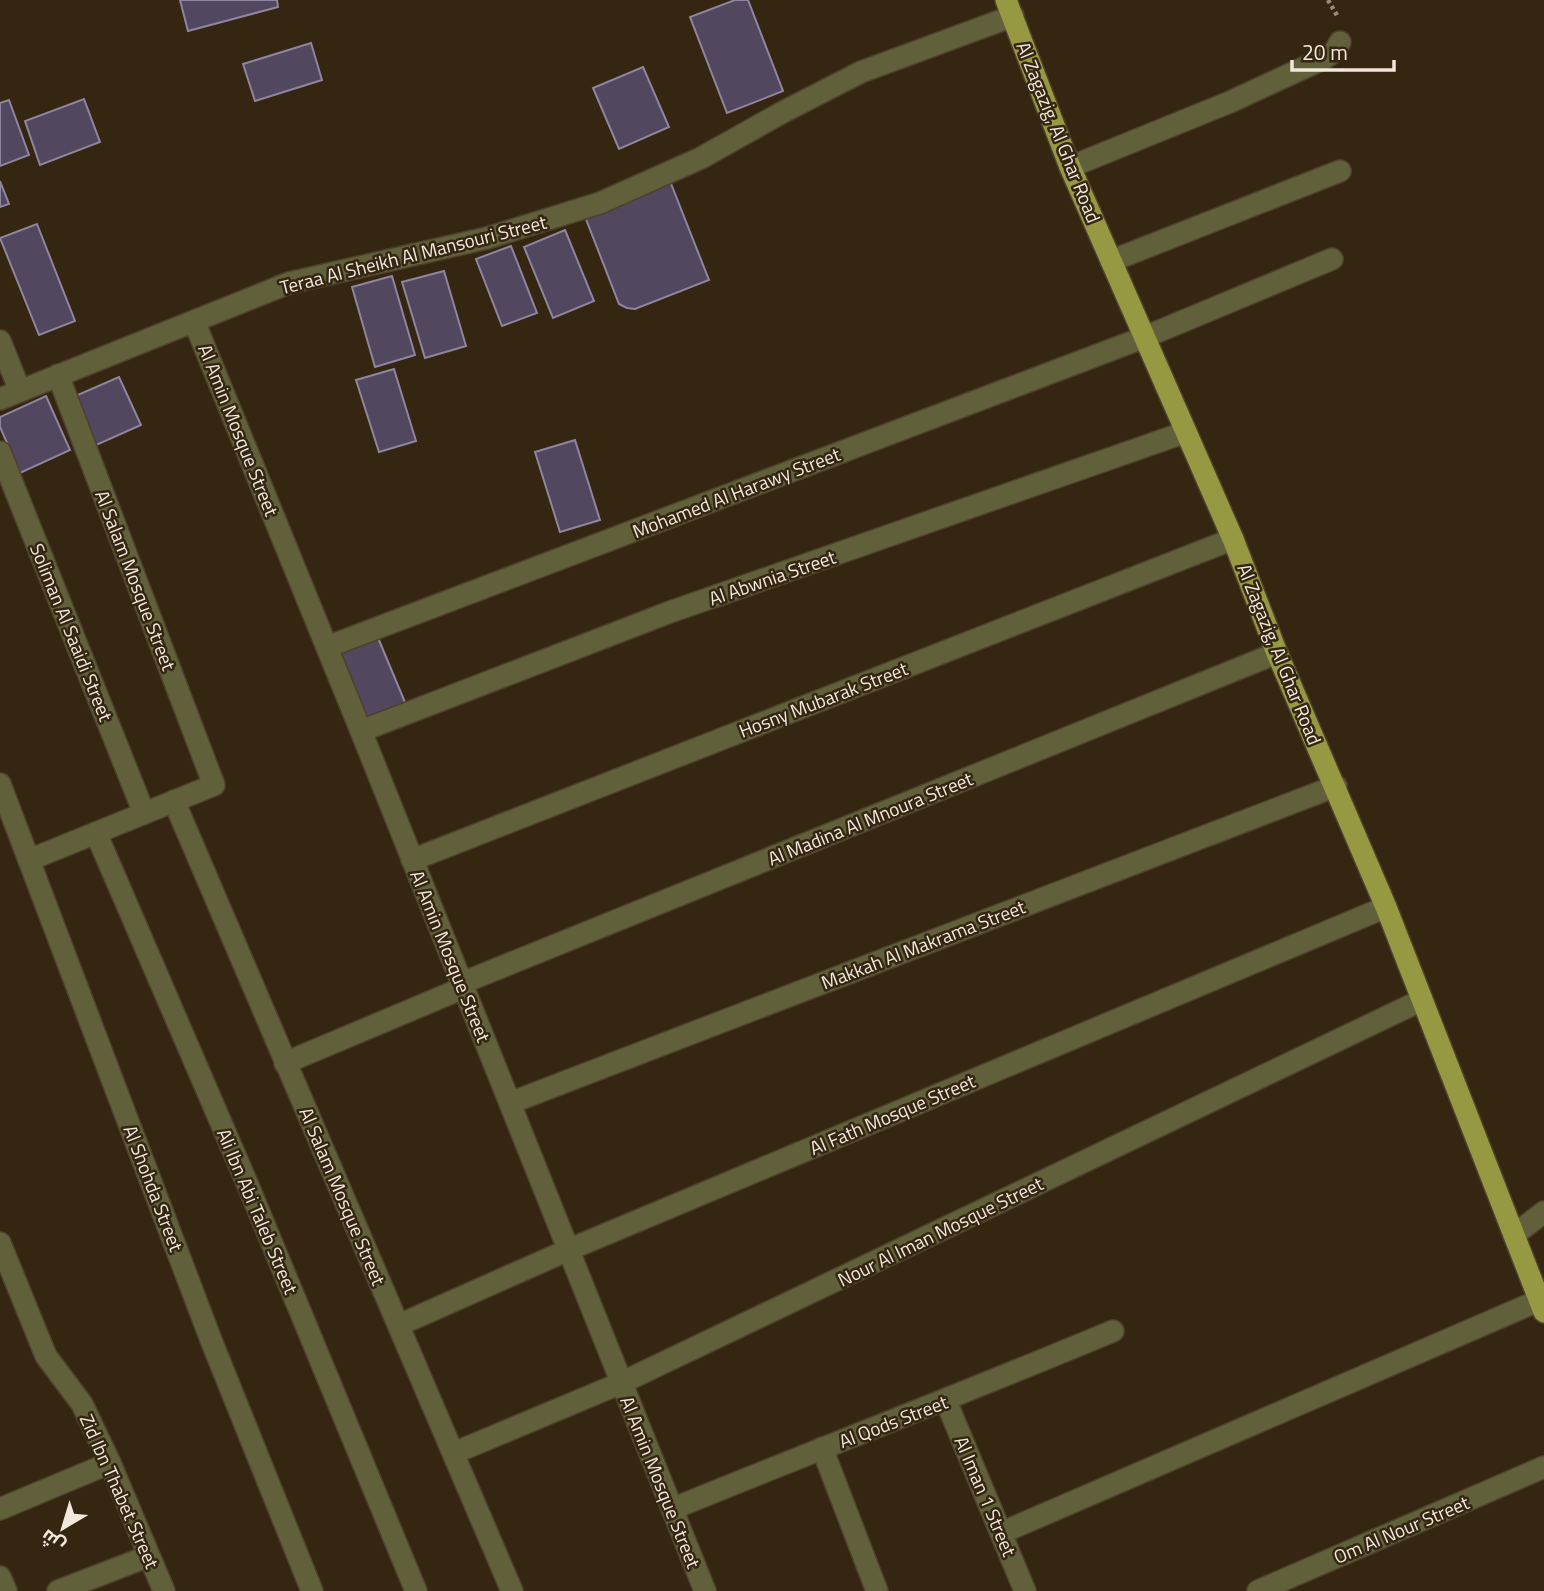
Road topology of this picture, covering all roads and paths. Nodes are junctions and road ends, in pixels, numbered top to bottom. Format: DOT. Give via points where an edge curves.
graph roads {
  1 [pos="1009,8"];
  2 [pos="1340,42"];
  3 [pos="1070,167"];
  4 [pos="1340,171"];
  5 [pos="1332,259"];
  6 [pos="1111,261"];
  7 [pos="194,321"];
  8 [pos="1145,337"];
  9 [pos="0,341"];
  10 [pos="58,375"];
  11 [pos="20,391"];
  12 [pos="0,399"];
  13 [pos="1186,432"];
  14 [pos="0,452"];
  15 [pos="1233,539"];
  16 [pos="327,647"];
  17 [pos="1277,653"];
  18 [pos="361,731"];
  19 [pos="0,784"];
  20 [pos="1336,786"];
  21 [pos="174,801"];
  22 [pos="144,813"];
  23 [pos="96,833"];
  24 [pos="29,860"];
  25 [pos="412,860"];
  26 [pos="1386,907"];
  27 [pos="463,985"];
  28 [pos="1422,1000"];
  29 [pos="285,1062"];
  30 [pos="510,1103"];
  31 [pos="1544,1212"];
  32 [pos="1514,1235"];
  33 [pos="0,1243"];
  34 [pos="568,1250"];
  35 [pos="1542,1306"];
  36 [pos="399,1325"];
  37 [pos="1113,1331"];
  38 [pos="621,1383"];
  39 [pos="946,1401"];
  40 [pos="822,1448"];
  41 [pos="454,1453"];
  42 [pos="110,1463"];
  43 [pos="1544,1467"];
  44 [pos="0,1509"];
  45 [pos="672,1509"];
  46 [pos="1001,1533"];
  47 [pos="149,1556"];
  48 [pos="0,1577"];
  49 [pos="6,1591"];
  50 [pos="58,1591"];
  51 [pos="164,1591"];
  52 [pos="312,1591"];
  53 [pos="416,1591"];
  54 [pos="512,1591"];
  55 [pos="705,1591"];
  56 [pos="877,1591"];
  57 [pos="1025,1591"];
  58 [pos="1258,1591"];
  1 -- 3 [label="main road, Al Zagazig, Al Ghar Road"];
  1 -- 7 [label="street, Teraa Al Sheikh Al Mansouri Street" via="861,72 701,158 600,203 487,238 289,283"];
  2 -- 3 [label="street" via="1325,58 1230,102"];
  3 -- 6 [label="main road, Al Zagazig, Al Ghar Road"];
  4 -- 6 [label="street"];
  5 -- 8 [label="street, Mohamed Al Harawy Street"];
  6 -- 8 [label="main road, Al Zagazig, Al Ghar Road"];
  7 -- 10 [label="street, Teraa Al Sheikh Al Mansouri Street"];
  7 -- 16 [label="street, Al Amin Mosque Street"];
  8 -- 13 [label="main road, Al Zagazig, Al Ghar Road"];
  8 -- 16 [label="street, Mohamed Al Harawy Street"];
  9 -- 11 [label="street"];
  10 -- 11 [label="street, Teraa Al Sheikh Al Mansouri Street"];
  10 -- 21 [label="street, Al Salam Mosque Street" via="214,785"];
  11 -- 12 [label="street, Teraa Al Sheikh Al Mansouri Street"];
  13 -- 15 [label="main road, Al Zagazig, Al Ghar Road"];
  13 -- 18 [label="street, Al Abwnia Street" via="670,612"];
  14 -- 22 [label="street, Soliman Al Saaidi Street"];
  15 -- 17 [label="main road, Al Zagazig, Al Ghar Road"];
  15 -- 25 [label="street, Hosny Mubarak Street"];
  16 -- 18 [label="street, Al Amin Mosque Street"];
  17 -- 20 [label="main road, Al Zagazig, Al Ghar Road"];
  17 -- 27 [label="street, Al Madina Al Mnoura Street"];
  18 -- 25 [label="street, Al Amin Mosque Street"];
  19 -- 24 [label="street, Al Shohda Street"];
  20 -- 26 [label="main road, Al Zagazig, Al Ghar Road"];
  20 -- 30 [label="street, Makkah Al Makrama Street"];
  21 -- 22 [label="street"];
  21 -- 29 [label="street, Al Salam Mosque Street"];
  22 -- 23 [label="street"];
  23 -- 24 [label="street"];
  23 -- 53 [label="street, Ali Ibn Abi Taleb Street"];
  24 -- 52 [label="street, Al Shohda Street" via="211,1340"];
  25 -- 27 [label="street, Al Amin Mosque Street"];
  26 -- 28 [label="main road, Al Zagazig, Al Ghar Road"];
  26 -- 34 [label="street, Al Fath Mosque Street"];
  27 -- 29 [label="street, Al Madina Al Mnoura Street"];
  27 -- 30 [label="street, Al Amin Mosque Street"];
  28 -- 32 [label="main road, Al Zagazig, Al Ghar Road"];
  28 -- 38 [label="street, Nour Al Iman Mosque Street"];
  29 -- 36 [label="street, Al Salam Mosque Street"];
  30 -- 34 [label="street, Al Amin Mosque Street"];
  31 -- 32 [label="street"];
  32 -- 35 [label="main road, Al Zagazig, Al Ghar Road"];
  33 -- 42 [label="street, Zid Ibn Thabet Street" via="46,1356 82,1405"];
  34 -- 36 [label="street, Al Fath Mosque Street"];
  34 -- 38 [label="street, Al Amin Mosque Street"];
  35 -- 46 [label="street"];
  36 -- 41 [label="street, Al Salam Mosque Street"];
  37 -- 39 [label="street, Al Qods Street"];
  38 -- 41 [label="street, Nour Al Iman Mosque Street"];
  38 -- 45 [label="street, Al Amin Mosque Street"];
  39 -- 40 [label="street, Al Qods Street"];
  39 -- 46 [label="street, Al Iman 1 Street"];
  40 -- 45 [label="street, Al Qods Street"];
  40 -- 56 [label="street"];
  41 -- 54 [label="street, Al Salam Mosque Street"];
  42 -- 44 [label="street"];
  42 -- 47 [label="street, Zid Ibn Thabet Street"];
  43 -- 58 [label="street, Om Al Nour Street"];
  45 -- 55 [label="street, Al Amin Mosque Street"];
  46 -- 57 [label="street, Al Iman 1 Street"];
  47 -- 50 [label="street"];
  47 -- 51 [label="street, Zid Ibn Thabet Street"];
  48 -- 49 [label="street"];
}
